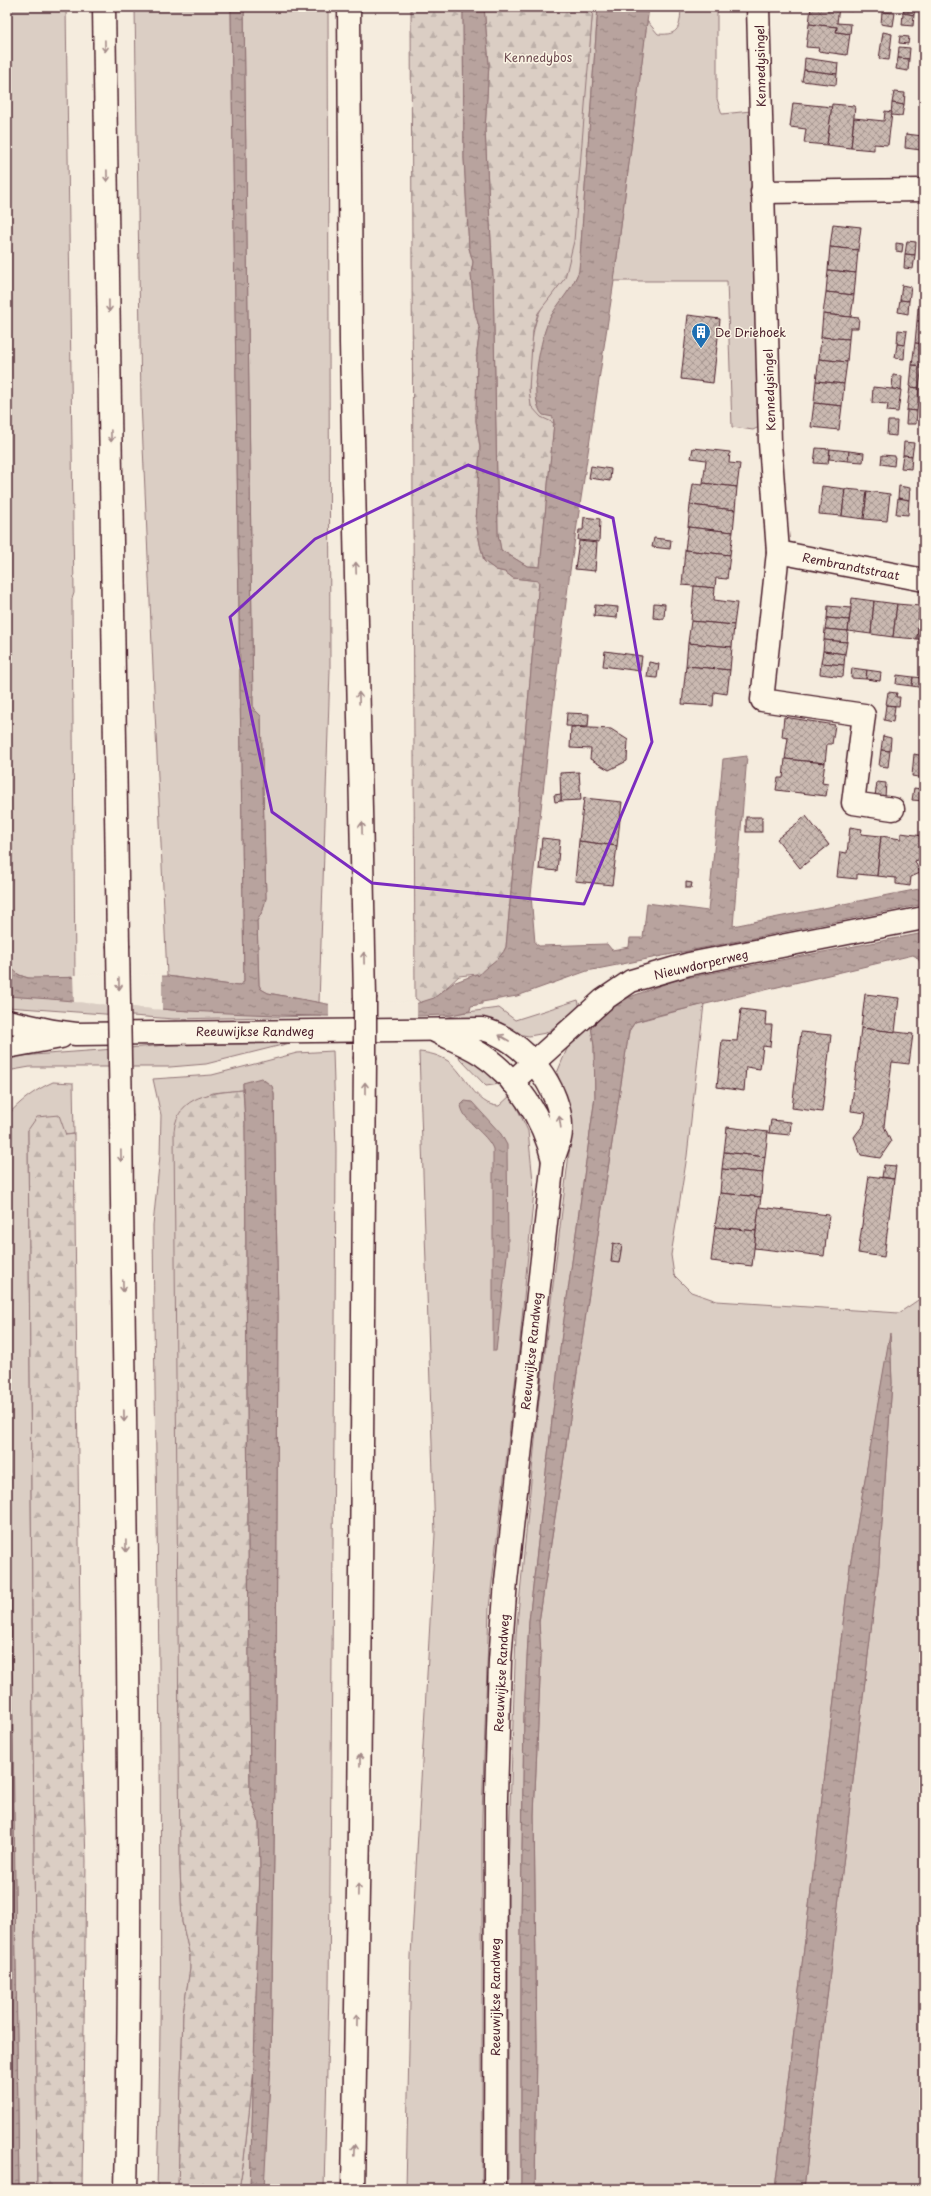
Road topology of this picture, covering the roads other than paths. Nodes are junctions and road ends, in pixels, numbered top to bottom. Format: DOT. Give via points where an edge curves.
graph roads {
  1 [pos="104,7"];
  2 [pos="349,7"];
  3 [pos="758,7"];
  4 [pos="924,190"];
  5 [pos="762,192"];
  6 [pos="778,552"];
  7 [pos="924,580"];
  8 [pos="893,809"];
  9 [pos="924,918"];
  10 [pos="7,1021"];
  11 [pos="433,1030"];
  12 [pos="76,1034"];
  13 [pos="7,1047"];
  14 [pos="534,1063"];
  15 [pos="512,1082"];
  16 [pos="553,1160"];
  17 [pos="126,2189"];
  18 [pos="353,2189"];
  19 [pos="495,2189"];
  1 -- 17 [label="main road, one-way, bridge" via="130,1848 130,2035"];
  18 -- 2 [label="main road, one-way, bridge" via="359,1830 365,1059 352,351"];
  3 -- 5 [label="main road, Kennedysingel"];
  4 -- 5 [label="main road"];
  5 -- 6 [label="main road, Kennedysingel" via="770,443"];
  6 -- 7 [label="main road, Rembrandtstraat"];
  6 -- 8 [label="main road, Kennedysingel" via="762,700 864,715 853,803"];
  9 -- 14 [label="main road, Nieuwdorperweg" via="689,964 631,981 603,1000"];
  10 -- 12 [label="main road, Reeuwijkse Randweg" via="53,1032"];
  11 -- 12 [label="main road, Reeuwijkse Randweg"];
  14 -- 11 [label="main road, Reeuwijkse Randweg, one-way" via="514,1044 500,1035 485,1030"];
  11 -- 15 [label="main road, Reeuwijkse Randweg" via="480,1054"];
  12 -- 13 [label="main road, Reeuwijkse Randweg"];
  14 -- 15 [label="main road, Nieuwdorperweg"];
  16 -- 14 [label="main road, Reeuwijkse Randweg, one-way" via="561,1134 559,1115 547,1082"];
  15 -- 16 [label="main road, Reeuwijkse Randweg" via="527,1101 544,1131"];
  16 -- 19 [label="main road, Reeuwijkse Randweg" via="507,1567 500,1668 496,1797"];
}
